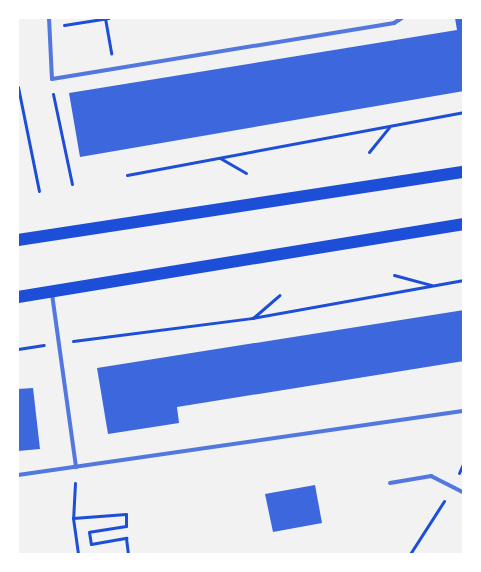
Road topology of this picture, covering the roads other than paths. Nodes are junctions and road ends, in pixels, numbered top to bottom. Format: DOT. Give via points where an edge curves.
graph roads {
  1 [pos="49,18"];
  2 [pos="402,18"];
  3 [pos="464,172"];
  4 [pos="464,224"];
  5 [pos="18,240"];
  6 [pos="51,292"];
  7 [pos="18,297"];
  8 [pos="464,411"];
  9 [pos="76,467"];
  10 [pos="18,476"];
  11 [pos="390,483"];
  12 [pos="464,493"];
  1 -- 2 [label="lane" via="52,79 394,23"];
  3 -- 5 [label="main road"];
  4 -- 6 [label="main road"];
  6 -- 7 [label="main road"];
  6 -- 9 [label="lane"];
  8 -- 9 [label="lane"];
  9 -- 10 [label="lane"];
  11 -- 12 [label="lane" via="431,476"];
}
